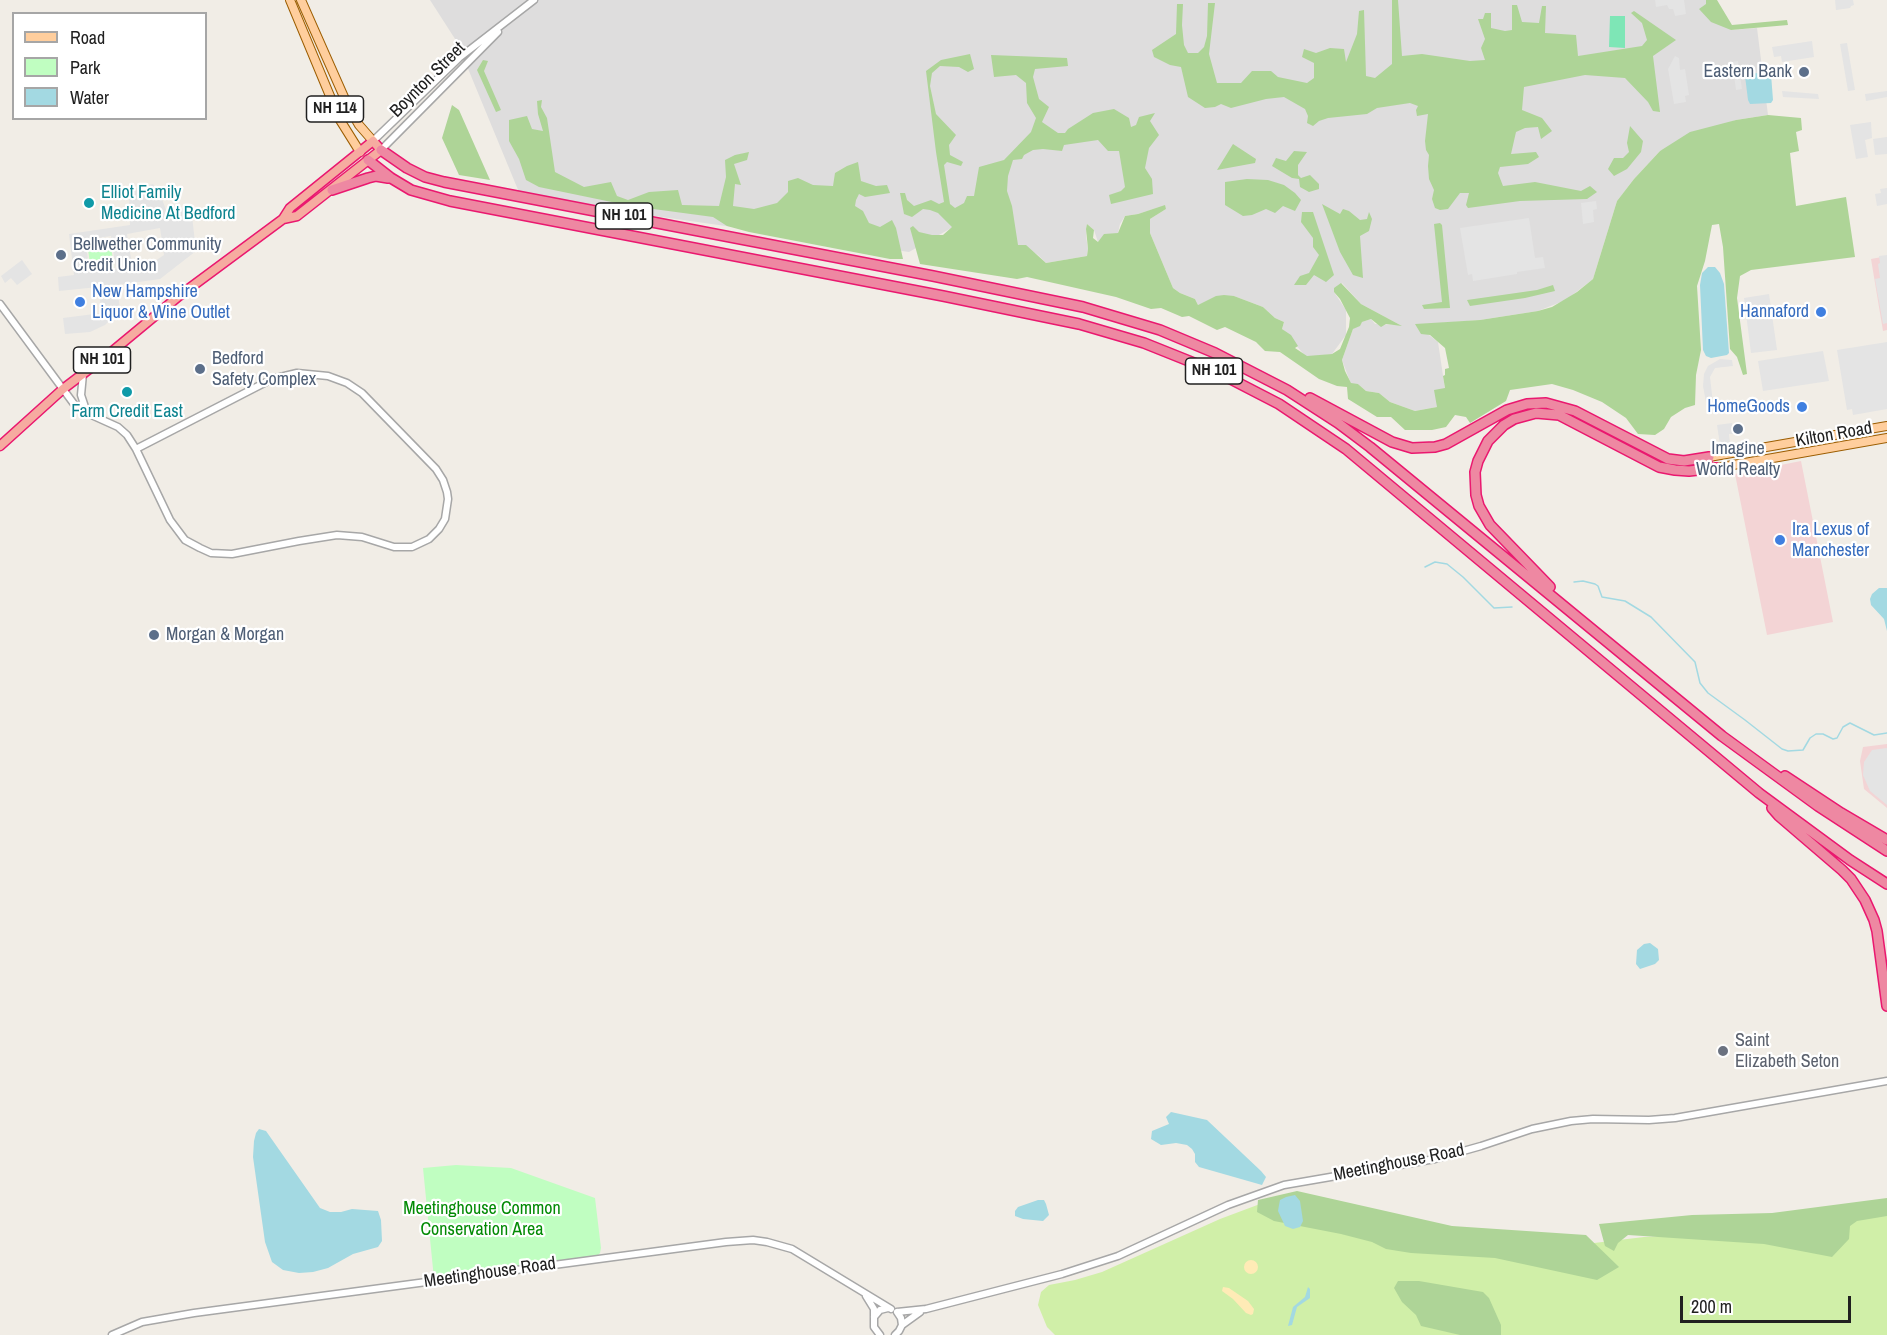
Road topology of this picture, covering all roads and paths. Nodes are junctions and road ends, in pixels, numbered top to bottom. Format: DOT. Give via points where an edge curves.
graph roads {
  1 [pos="290,0"];
  2 [pos="301,0"];
  3 [pos="534,0"];
  4 [pos="508,20"];
  5 [pos="372,141"];
  6 [pos="381,150"];
  7 [pos="360,152"];
  8 [pos="368,160"];
  9 [pos="391,178"];
  10 [pos="332,189"];
  11 [pos="284,219"];
  12 [pos="0,304"];
  13 [pos="83,374"];
  14 [pos="1261,376"];
  15 [pos="63,390"];
  16 [pos="87,413"];
  17 [pos="1887,426"];
  18 [pos="1887,438"];
  19 [pos="0,446"];
  20 [pos="136,449"];
  21 [pos="1709,457"];
  22 [pos="1716,468"];
  23 [pos="1579,617"];
  24 [pos="1722,735"];
  25 [pos="1759,793"];
  26 [pos="1887,840"];
  27 [pos="1887,851"];
  28 [pos="1887,884"];
  29 [pos="1887,1006"];
  30 [pos="1887,1081"];
  31 [pos="860,1290"];
  32 [pos="926,1309"];
  33 [pos="894,1310"];
  34 [pos="874,1317"];
  35 [pos="902,1324"];
  36 [pos="112,1335"];
  37 [pos="880,1335"];
  38 [pos="895,1335"];
  1 -- 7 [label="main road, NH 114" via="340,120"];
  2 -- 5 [label="main road, NH 114" via="348,106"];
  3 -- 4 [label="street, Boynton Street"];
  4 -- 5 [label="street, Boynton Street" via="459,58"];
  4 -- 6 [label="street, Boynton Street"];
  5 -- 6 [label="highway, NH 101"];
  5 -- 7 [label="highway, NH 101"];
  6 -- 8 [label="highway, Boynton Street"];
  6 -- 14 [label="highway, NH 101" via="407,168 444,182 1083,307 1179,338"];
  7 -- 8 [label="highway"];
  7 -- 11 [label="highway, NH 101" via="290,208"];
  8 -- 9 [label="highway"];
  8 -- 10 [label="highway, Boynton Street"];
  9 -- 10 [label="highway, NH 101" via="375,176"];
  9 -- 25 [label="highway, NH 101" via="411,190 450,201 1079,324 1152,346 1219,373 1279,404 1346,449"];
  10 -- 11 [label="highway, NH 101" via="297,216"];
  11 -- 13 [label="highway, NH 101" via="179,296"];
  12 -- 15 [label="street"];
  13 -- 15 [label="highway, NH 101"];
  13 -- 16 [label="street" via="81,395"];
  14 -- 21 [label="highway" via="1392,442 1412,448 1446,444 1508,410 1546,403 1575,411 1668,459"];
  14 -- 23 [label="highway, NH 101" via="1304,400 1370,447"];
  15 -- 16 [label="street"];
  15 -- 19 [label="highway, NH 101"];
  16 -- 20 [label="street" via="118,427"];
  17 -- 21 [label="main road, Kilton Road"];
  18 -- 22 [label="main road, Kilton Road"];
  20 -- 20 [label="street" via="170,520 188,542 211,553 232,554 337,535 412,547 429,539 445,519 448,499 435,469 362,393 328,376 297,373 272,379"];
  22 -- 23 [label="highway" via="1689,471 1659,467 1559,415 1548,413 1525,416 1496,432 1478,461 1474,484 1479,506 1490,525"];
  23 -- 24 [label="highway, NH 101"];
  24 -- 26 [label="highway"];
  24 -- 27 [label="highway, NH 101"];
  25 -- 28 [label="highway, NH 101"];
  25 -- 29 [label="highway" via="1779,816 1851,879 1865,900 1879,944"];
  30 -- 32 [label="street, Meetinghouse Road" via="1671,1118 1571,1121 1436,1159 1284,1185 1228,1205 1118,1256"];
  31 -- 33 [label="street, Meetinghouse Road"];
  31 -- 34 [label="street" via="871,1302"];
  31 -- 36 [label="street, Meetinghouse Road" via="786,1247 753,1240 194,1313 142,1322"];
  32 -- 33 [label="street, Meetinghouse Road"];
  32 -- 35 [label="street, Meetinghouse Road"];
  33 -- 34 [label="street, Meetinghouse Road" via="882,1309"];
  33 -- 35 [label="street"];
  34 -- 37 [label="street" via="874,1327"];
  35 -- 38 [label="street, Meetinghouse Road"];
}
